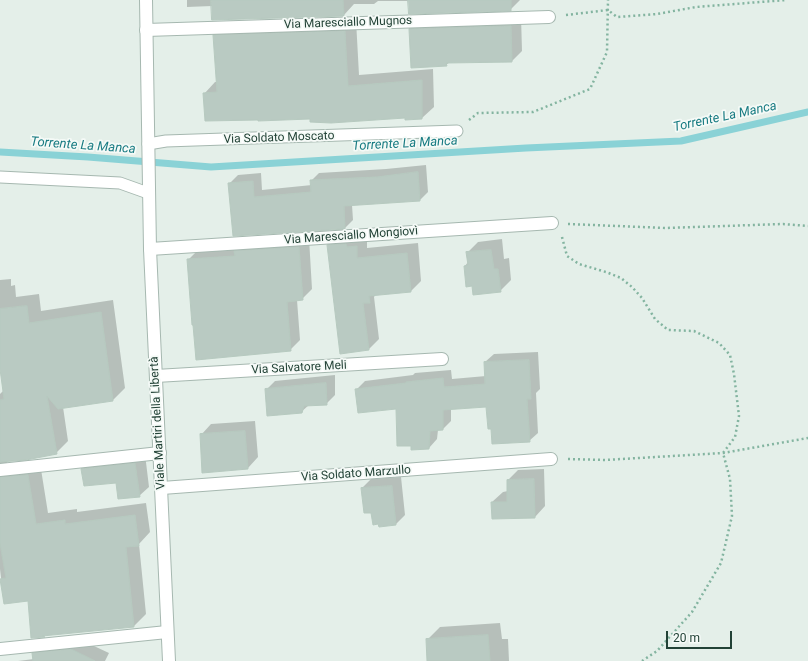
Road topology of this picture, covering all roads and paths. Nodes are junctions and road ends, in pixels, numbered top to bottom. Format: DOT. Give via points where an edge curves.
graph roads {
  1 [pos="146,0"];
  2 [pos="608,0"];
  3 [pos="786,0"];
  4 [pos="608,10"];
  5 [pos="549,17"];
  6 [pos="146,30"];
  7 [pos="457,132"];
  8 [pos="148,144"];
  9 [pos="0,177"];
  10 [pos="148,189"];
  11 [pos="552,223"];
  12 [pos="808,226"];
  13 [pos="150,249"];
  14 [pos="442,359"];
  15 [pos="156,376"];
  16 [pos="808,438"];
  17 [pos="160,453"];
  18 [pos="722,453"];
  19 [pos="551,459"];
  20 [pos="0,470"];
  21 [pos="162,488"];
  22 [pos="167,632"];
  23 [pos="0,649"];
  24 [pos="169,661"];
  25 [pos="642,661"];
  1 -- 6 [label="street"];
  2 -- 4 [label="path"];
  3 -- 4 [label="path" via="696,7 618,17"];
  4 -- 5 [label="path"];
  4 -- 7 [label="path" via="607,52 590,90 533,112 478,113"];
  5 -- 6 [label="street, Via Maresciallo Mugnos"];
  6 -- 8 [label="street, Viale Martiri della Libertà"];
  7 -- 8 [label="lane, Via Soldato Moscato" via="166,141"];
  8 -- 10 [label="street, Viale Martiri della Libertà"];
  9 -- 10 [label="lane" via="120,183"];
  10 -- 13 [label="street, Viale Martiri della Libertà"];
  11 -- 12 [label="path" via="666,228 783,224"];
  11 -- 13 [label="street, Via Maresciallo Mongiovì"];
  11 -- 18 [label="path" via="560,229 567,256 579,264 621,278 642,298 655,319 668,330 694,331 719,342 730,355 740,416 735,437"];
  13 -- 15 [label="street, Viale Martiri della Libertà"];
  14 -- 15 [label="street, Via Salvatore Meli"];
  15 -- 17 [label="street, Viale Martiri della Libertà"];
  16 -- 18 [label="path"];
  17 -- 20 [label="street"];
  17 -- 21 [label="street, Viale Martiri della Libertà"];
  18 -- 19 [label="path" via="605,460"];
  18 -- 25 [label="path" via="730,479 732,516 721,563 692,612 657,651"];
  19 -- 21 [label="street, Via Soldato Marzullo"];
  21 -- 22 [label="street, Viale Martiri della Libertà"];
  22 -- 23 [label="street"];
  22 -- 24 [label="street, Viale Martiri della Libertà"];
}
